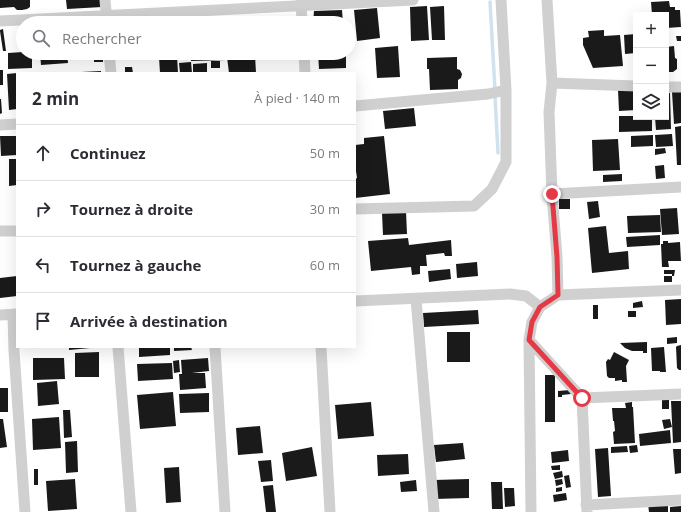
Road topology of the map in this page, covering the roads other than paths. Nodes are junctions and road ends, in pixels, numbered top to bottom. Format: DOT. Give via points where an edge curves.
graph roads {
  1 [pos="105,0"];
  2 [pos="412,0"];
  3 [pos="501,0"];
  4 [pos="547,0"];
  5 [pos="301,3"];
  6 [pos="106,16"];
  7 [pos="143,16"];
  8 [pos="302,16"];
  9 [pos="0,21"];
  10 [pos="16,21"];
  11 [pos="110,60"];
  12 [pos="304,60"];
  13 [pos="111,72"];
  14 [pos="305,72"];
  15 [pos="552,83"];
  16 [pos="633,86"];
  17 [pos="669,87"];
  18 [pos="681,87"];
  19 [pos="506,90"];
  20 [pos="356,106"];
  21 [pos="16,124"];
  22 [pos="0,125"];
  23 [pos="681,187"];
  24 [pos="552,194"];
  25 [pos="356,209"];
  26 [pos="0,231"];
  27 [pos="16,231"];
  28 [pos="681,290"];
  29 [pos="558,295"];
  30 [pos="416,299"];
  31 [pos="356,301"];
  32 [pos="540,307"];
  33 [pos="15,314"];
  34 [pos="0,315"];
  35 [pos="529,340"];
  36 [pos="118,348"];
  37 [pos="215,348"];
  38 [pos="321,348"];
  39 [pos="681,394"];
  40 [pos="582,398"];
  41 [pos="681,500"];
  42 [pos="587,509"];
  43 [pos="25,512"];
  44 [pos="131,512"];
  45 [pos="225,512"];
  46 [pos="330,512"];
  47 [pos="434,512"];
  48 [pos="531,512"];
  1 -- 6 [label="street"];
  2 -- 5 [label="street"];
  3 -- 19 [label="street"];
  4 -- 15 [label="street"];
  5 -- 7 [label="street"];
  5 -- 8 [label="street"];
  9 -- 10 [label="street"];
  11 -- 13 [label="street"];
  12 -- 14 [label="street"];
  15 -- 16 [label="street"];
  15 -- 24 [label="street" via="549,112"];
  17 -- 18 [label="street"];
  19 -- 20 [label="street" via="488,94"];
  19 -- 25 [label="street" via="506,162 492,189 474,206"];
  21 -- 22 [label="street"];
  23 -- 24 [label="street"];
  24 -- 29 [label="street"];
  26 -- 27 [label="street"];
  28 -- 29 [label="street"];
  29 -- 32 [label="street"];
  30 -- 31 [label="street"];
  30 -- 32 [label="street" via="510,294 526,296"];
  30 -- 47 [label="street"];
  32 -- 35 [label="street" via="532,322"];
  33 -- 34 [label="street"];
  33 -- 43 [label="street" via="14,351"];
  35 -- 40 [label="street"];
  35 -- 48 [label="street"];
  36 -- 44 [label="street"];
  37 -- 45 [label="street"];
  38 -- 46 [label="street"];
  39 -- 40 [label="street"];
  40 -- 42 [label="street"];
  41 -- 42 [label="street"];
}
